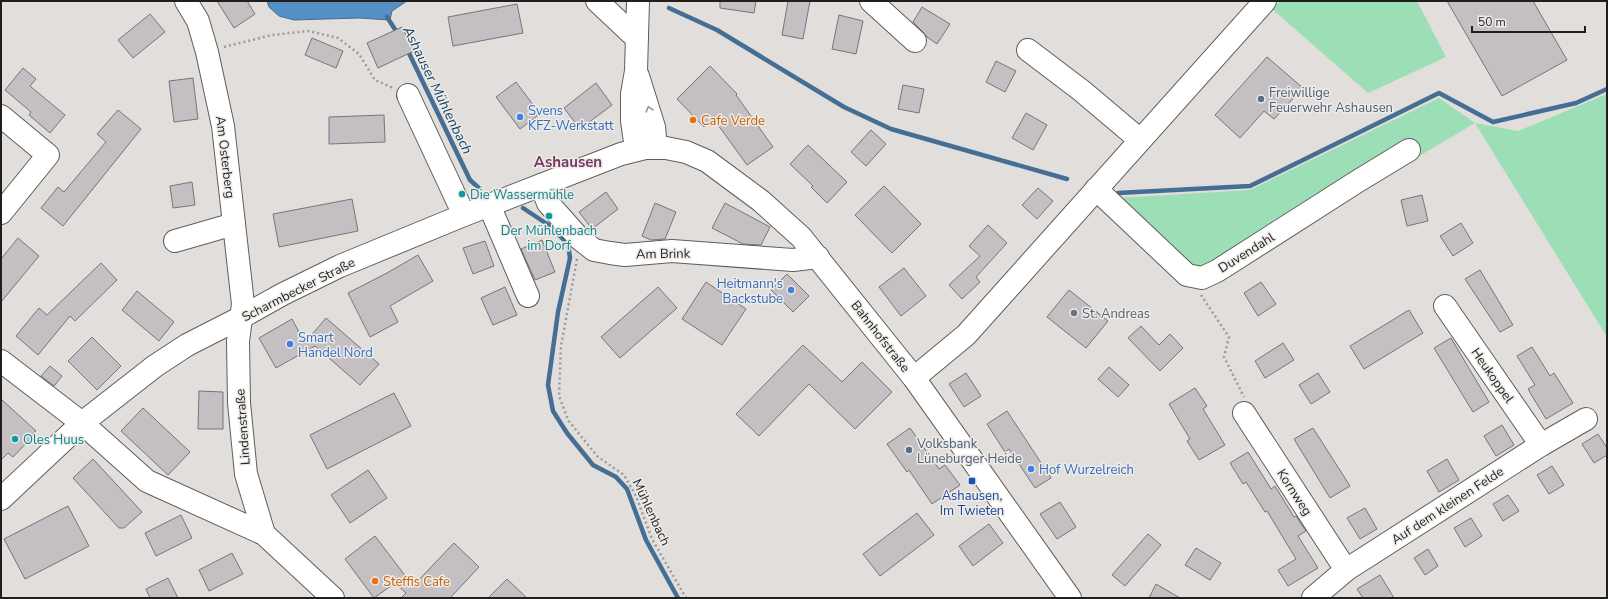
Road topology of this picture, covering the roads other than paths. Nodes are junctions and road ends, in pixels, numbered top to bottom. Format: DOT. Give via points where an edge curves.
graph roads {
  1 [pos="186,1"];
  2 [pos="597,1"];
  3 [pos="638,1"];
  4 [pos="871,1"];
  5 [pos="1265,1"];
  6 [pos="637,37"];
  7 [pos="915,41"];
  8 [pos="1028,50"];
  9 [pos="408,95"];
  10 [pos="1,116"];
  11 [pos="1140,140"];
  12 [pos="646,148"];
  13 [pos="1409,150"];
  14 [pos="541,185"];
  15 [pos="1096,189"];
  16 [pos="490,205"];
  17 [pos="1,213"];
  18 [pos="464,215"];
  19 [pos="234,224"];
  20 [pos="175,241"];
  21 [pos="818,257"];
  22 [pos="528,296"];
  23 [pos="1445,306"];
  24 [pos="240,318"];
  25 [pos="1,361"];
  26 [pos="914,378"];
  27 [pos="1244,413"];
  28 [pos="1586,419"];
  29 [pos="82,423"];
  30 [pos="1541,445"];
  31 [pos="1,499"];
  32 [pos="264,534"];
  33 [pos="1346,570"];
  34 [pos="333,598"];
  35 [pos="1070,598"];
  36 [pos="1313,598"];
  1 -- 19 [label="street, Am Osterberg" via="198,21 224,126"];
  2 -- 6 [label="street"];
  3 -- 6 [label="street"];
  4 -- 7 [label="street"];
  5 -- 11 [label="street"];
  6 -- 12 [label="street" via="632,121"];
  8 -- 11 [label="street"];
  9 -- 18 [label="street"];
  10 -- 17 [label="street" via="48,154"];
  11 -- 15 [label="street"];
  12 -- 14 [label="street, Scharmbecker Straße"];
  12 -- 21 [label="street, Bahnhofstraße" via="686,152 708,161 779,216"];
  13 -- 15 [label="street, Duvendahl" via="1202,278 1187,275"];
  14 -- 16 [label="street, Scharmbecker Straße"];
  14 -- 21 [label="street, Am Brink" via="548,203 580,239 594,250 625,255 672,250 793,260"];
  15 -- 26 [label="street" via="966,335"];
  16 -- 18 [label="street, Scharmbecker Straße"];
  16 -- 22 [label="street"];
  18 -- 24 [label="street, Scharmbecker Straße" via="340,266"];
  19 -- 20 [label="street"];
  19 -- 24 [label="street, Am Osterberg" via="243,304"];
  21 -- 26 [label="street, Bahnhofstraße"];
  23 -- 30 [label="street, Heukoppel"];
  24 -- 29 [label="street, Scharmbecker Straße" via="187,345 155,366"];
  24 -- 32 [label="street, Lindenstraße" via="239,403 246,474"];
  25 -- 29 [label="street"];
  26 -- 35 [label="street, Bahnhofstraße"];
  27 -- 33 [label="street, Kornweg"];
  28 -- 30 [label="street, Auf dem kleinen Felde"];
  29 -- 31 [label="street, Scharmbecker Straße"];
  29 -- 32 [label="street" via="147,481"];
  30 -- 33 [label="street, Auf dem kleinen Felde"];
  32 -- 34 [label="street"];
  33 -- 36 [label="street, Auf dem kleinen Felde"];
}
